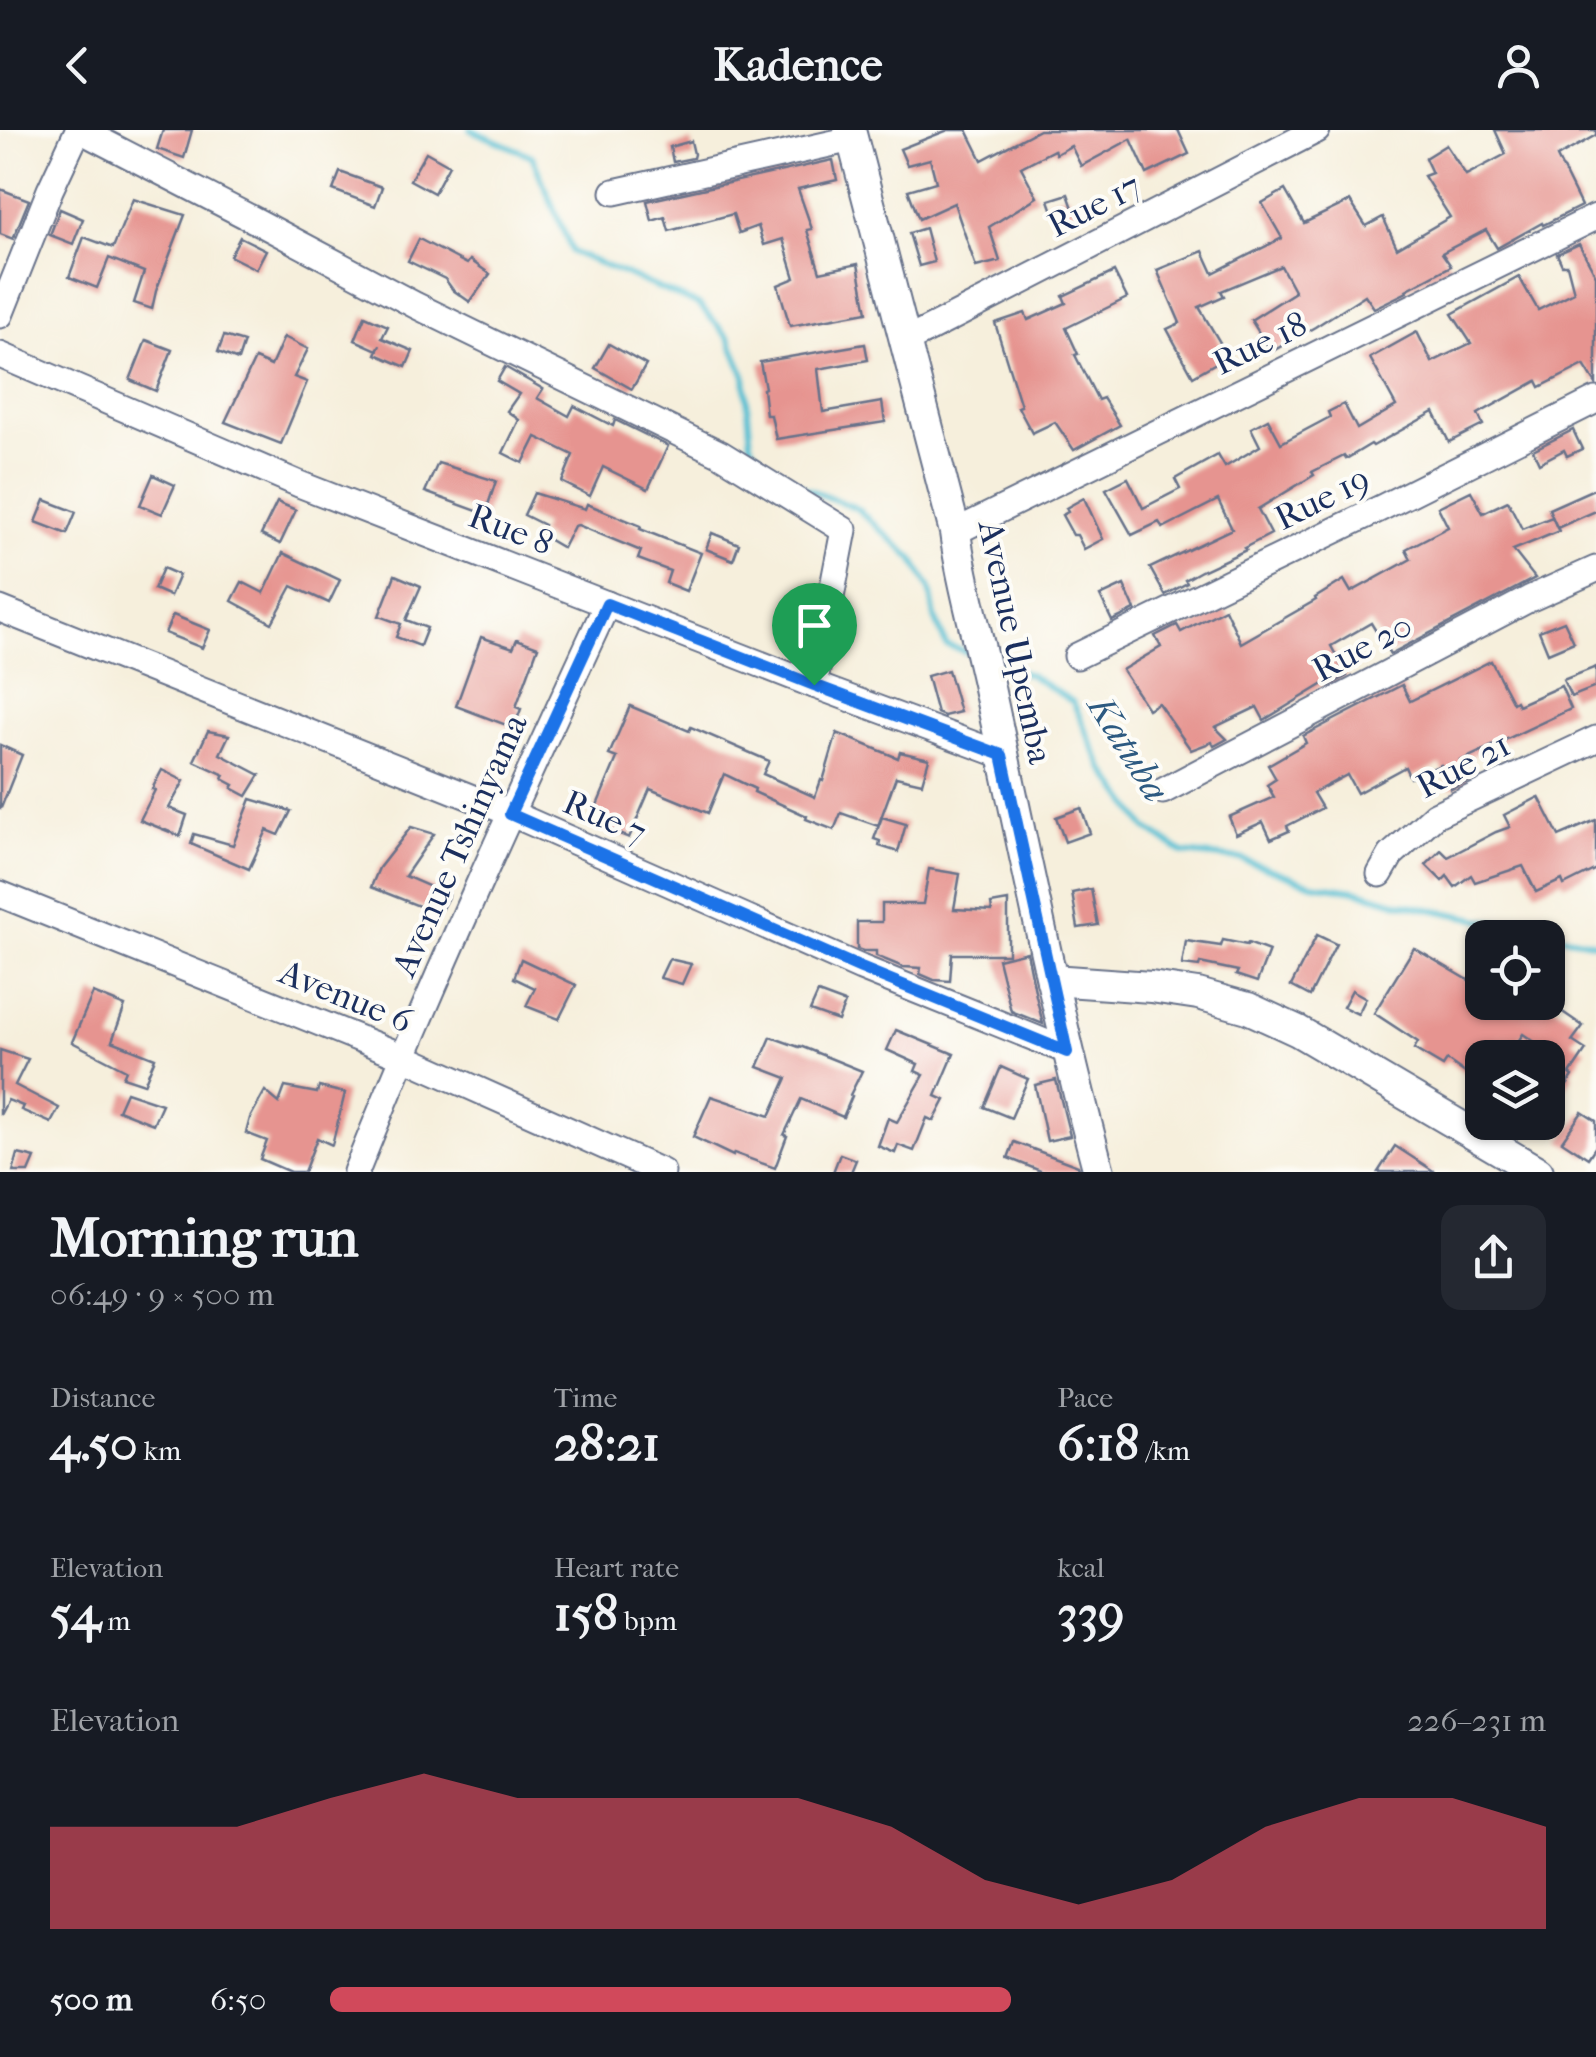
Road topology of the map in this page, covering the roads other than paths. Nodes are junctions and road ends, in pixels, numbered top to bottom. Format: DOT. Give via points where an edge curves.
graph roads {
  1 [pos="79,130"];
  2 [pos="1316,130"];
  3 [pos="851,134"];
  4 [pos="614,192"];
  5 [pos="1596,217"];
  6 [pos="0,315"];
  7 [pos="904,342"];
  8 [pos="0,355"];
  9 [pos="1596,400"];
  10 [pos="955,532"];
  11 [pos="1596,569"];
  12 [pos="607,604"];
  13 [pos="0,609"];
  14 [pos="1078,656"];
  15 [pos="814,685"];
  16 [pos="1596,738"];
  17 [pos="1002,755"];
  18 [pos="1164,791"];
  19 [pos="510,814"];
  20 [pos="1380,874"];
  21 [pos="0,894"];
  22 [pos="1052,980"];
  23 [pos="1067,1052"];
  24 [pos="402,1056"];
  25 [pos="356,1172"];
  26 [pos="662,1172"];
  27 [pos="1099,1172"];
  28 [pos="1538,1172"];
  1 -- 6 [label="street"];
  1 -- 15 [label="street" via="415,306 721,454 844,530"];
  2 -- 7 [label="street, Rue 17"];
  3 -- 4 [label="street"];
  3 -- 7 [label="street, Avenue Upemba"];
  5 -- 10 [label="street, Rue 18"];
  7 -- 10 [label="street, Avenue Upemba"];
  8 -- 12 [label="street, Rue 8" via="299,484"];
  9 -- 14 [label="street, Rue 19"];
  10 -- 17 [label="street, Avenue Upemba"];
  11 -- 18 [label="street, Rue 20"];
  12 -- 15 [label="street, Rue 8"];
  12 -- 19 [label="street, Avenue Tshinyama"];
  13 -- 19 [label="street, Rue 7"];
  15 -- 17 [label="street, Rue 8"];
  16 -- 20 [label="street, Rue 21" via="1435,814"];
  17 -- 22 [label="street, Avenue Upemba"];
  19 -- 23 [label="street, Rue 7"];
  19 -- 24 [label="street, Avenue Tshinyama"];
  21 -- 24 [label="street, Avenue 6"];
  22 -- 23 [label="street, Avenue Upemba"];
  22 -- 28 [label="street" via="1150,986 1248,1008"];
  23 -- 27 [label="street, Avenue Upemba"];
  24 -- 25 [label="street, Avenue Tshinyama"];
  24 -- 26 [label="street, Avenue 6"];
}
